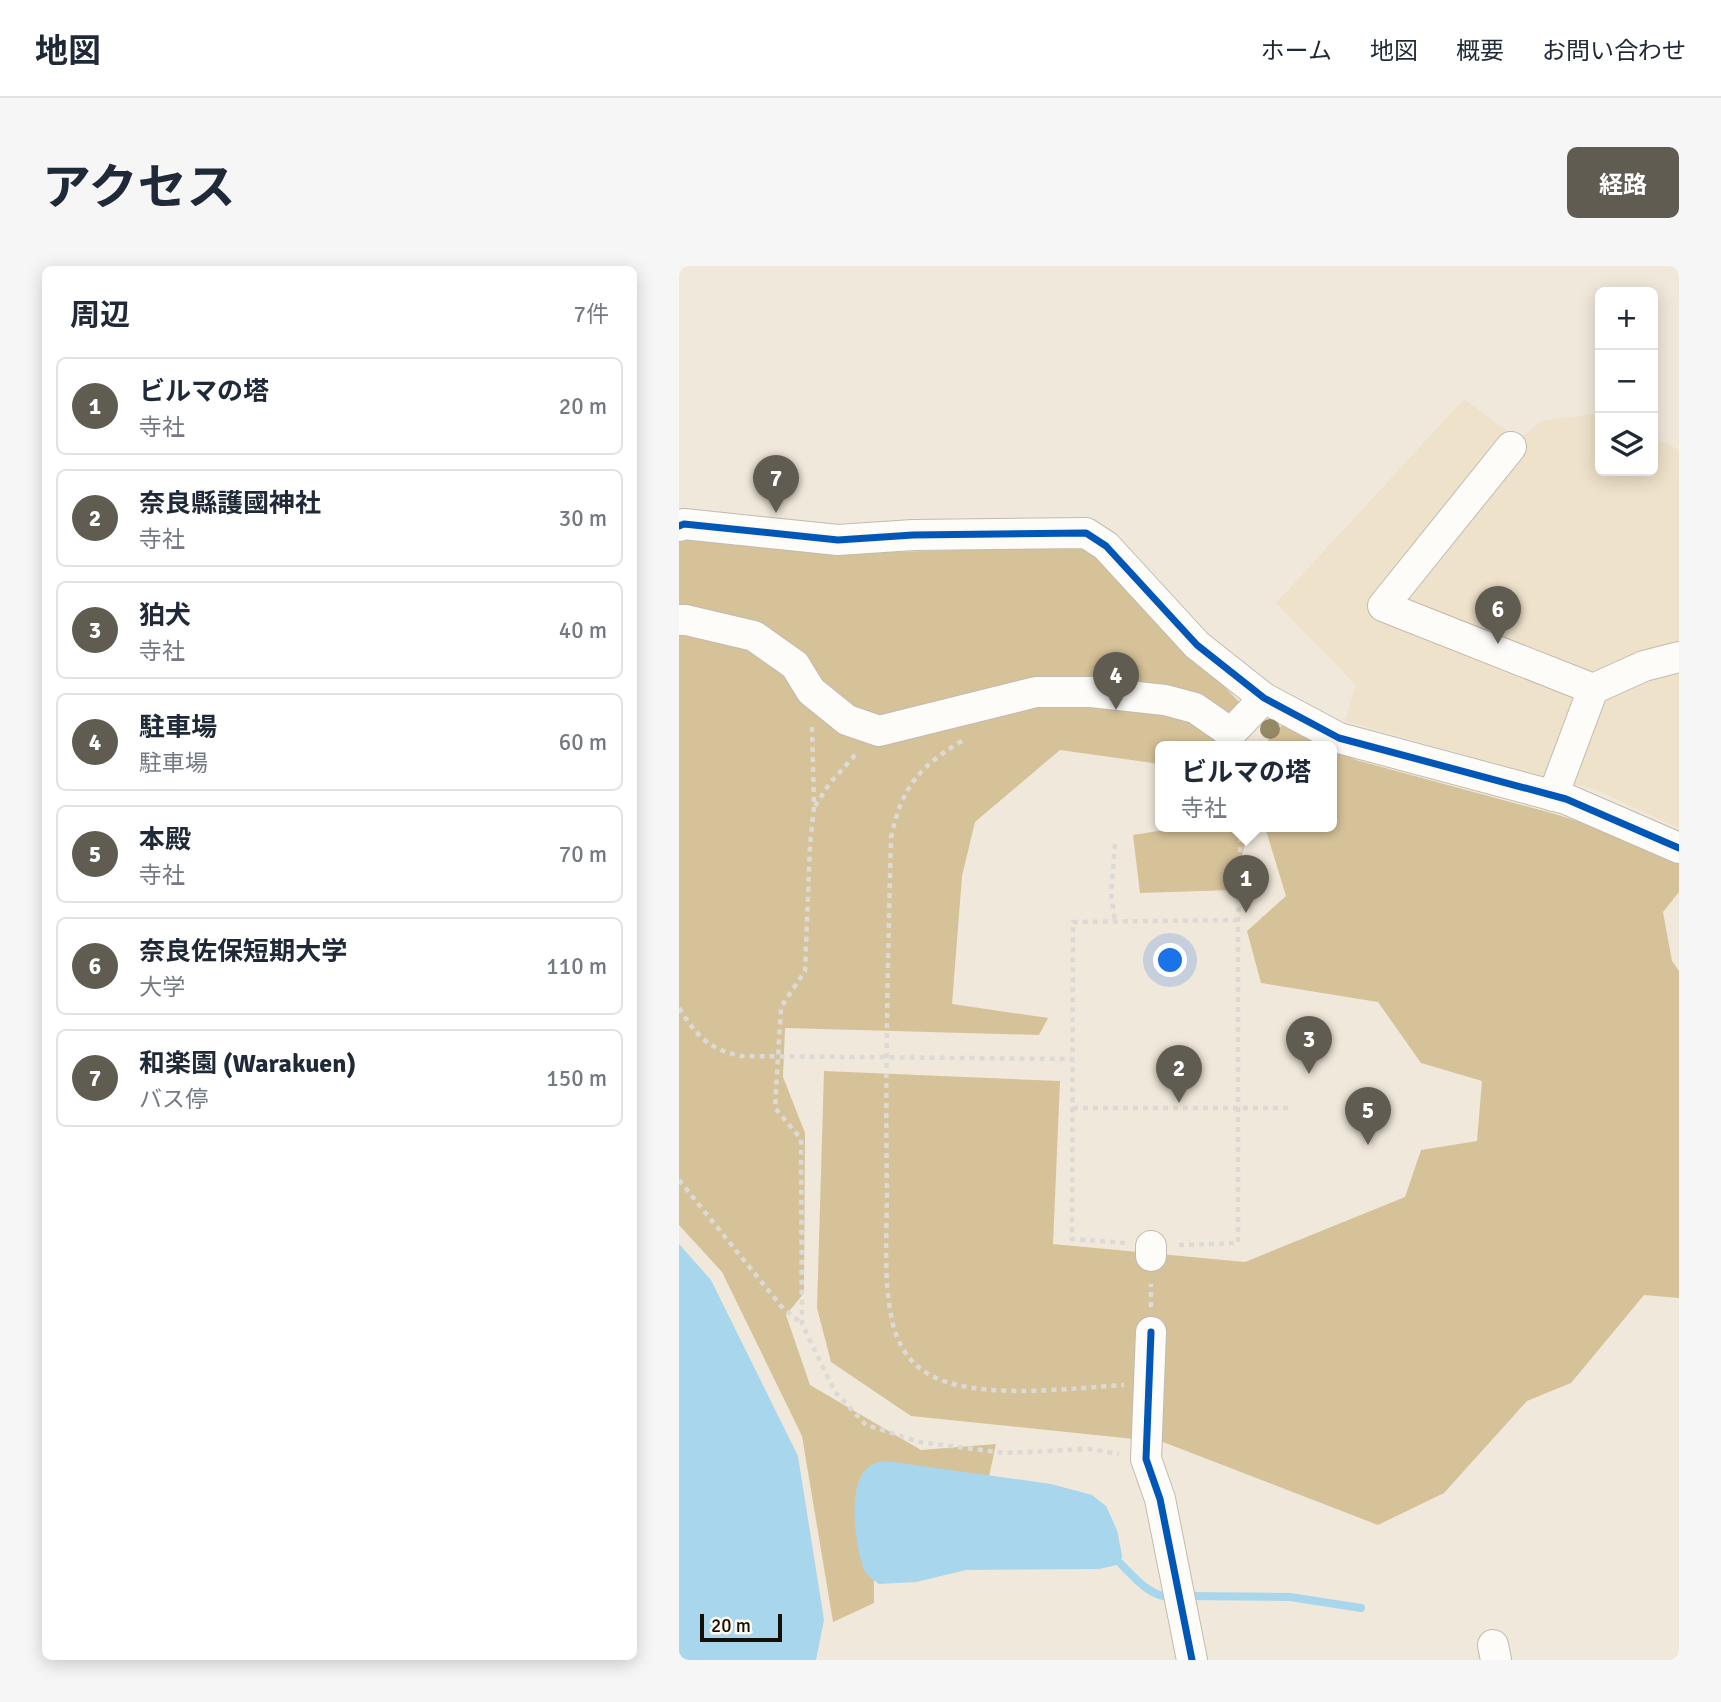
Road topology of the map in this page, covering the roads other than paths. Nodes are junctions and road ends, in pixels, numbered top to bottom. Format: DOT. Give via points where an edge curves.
graph roads {
  1 [pos="1511,447"];
  2 [pos="679,526"];
  3 [pos="679,620"];
  4 [pos="1679,657"];
  5 [pos="1593,689"];
  6 [pos="1264,698"];
  7 [pos="1553,796"];
  8 [pos="1679,848"];
  9 [pos="1151,1332"];
  10 [pos="1192,1660"];
  1 -- 5 [label="street" via="1383,606"];
  2 -- 6 [label="street" via="838,540 1086,533 1106,546 1197,645"];
  3 -- 6 [label="street" via="754,636 795,665 811,691 847,720 879,731 1036,692 1091,692 1195,708 1231,733"];
  4 -- 5 [label="street" via="1644,666"];
  5 -- 7 [label="street"];
  6 -- 7 [label="street" via="1339,738"];
  7 -- 8 [label="street"];
  9 -- 10 [label="street" via="1146,1459 1160,1499"];
}
